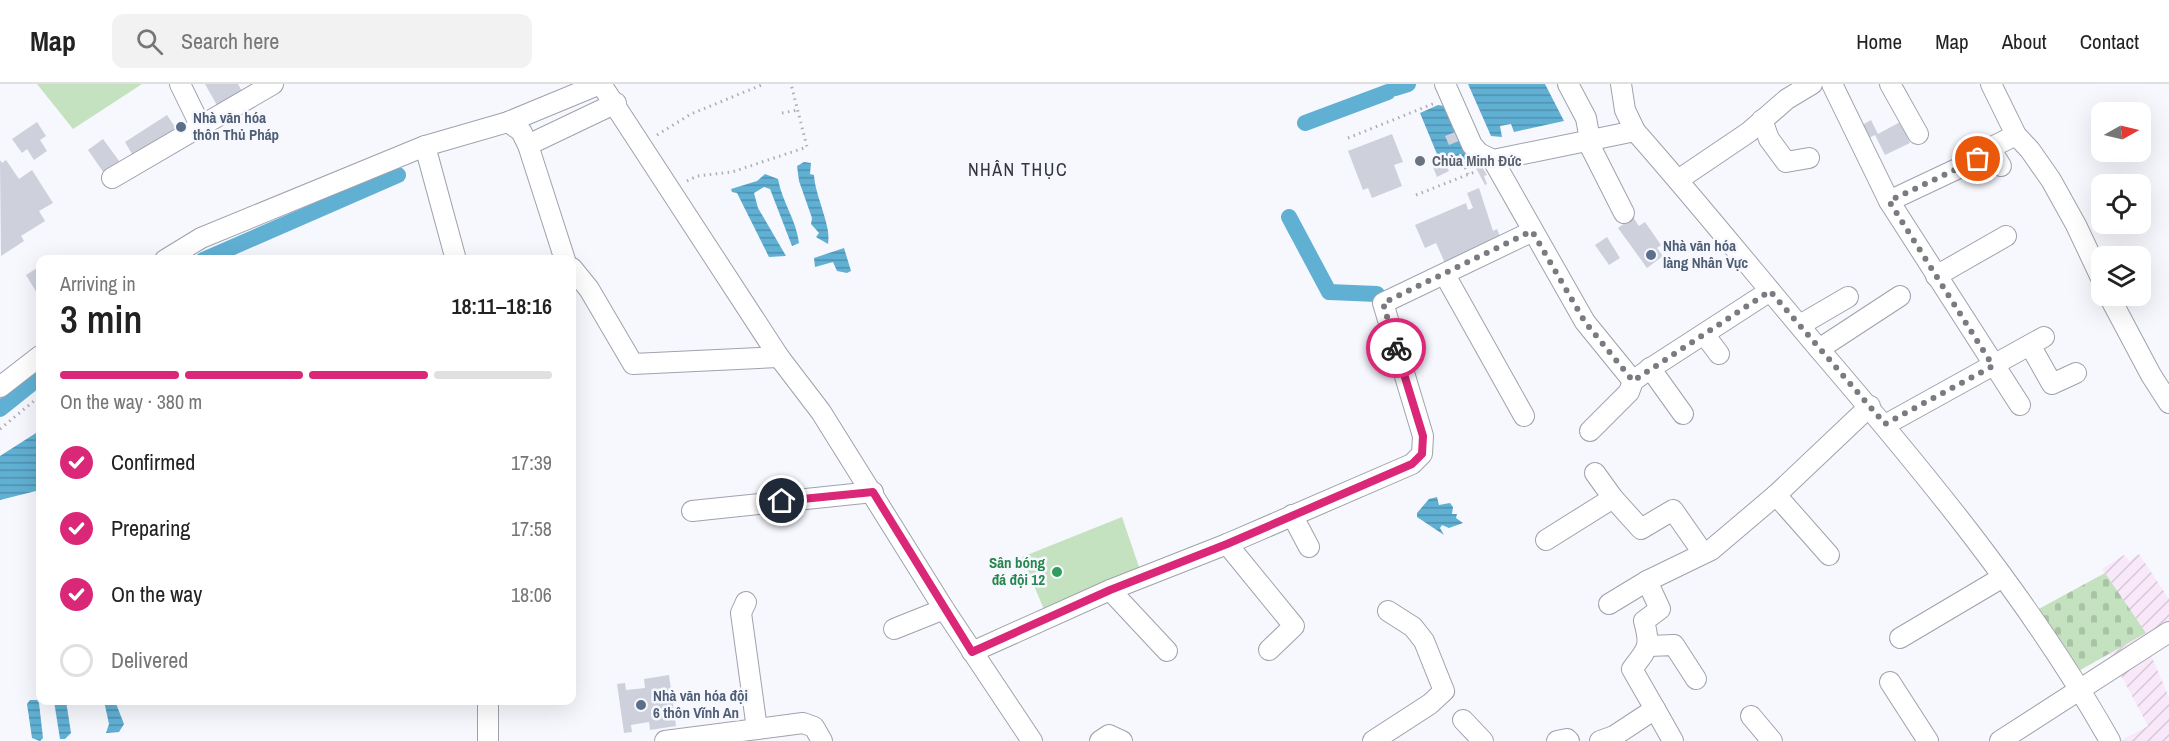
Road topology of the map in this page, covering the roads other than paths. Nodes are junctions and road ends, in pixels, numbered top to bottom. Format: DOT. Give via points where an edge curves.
graph roads {
  1 [pos="180,84"];
  2 [pos="273,84"];
  3 [pos="601,84"];
  4 [pos="1568,84"];
  5 [pos="1621,84"];
  6 [pos="1812,84"];
  7 [pos="1832,84"];
  8 [pos="1890,84"];
  9 [pos="1991,84"];
  10 [pos="1448,90"];
  11 [pos="616,104"];
  12 [pos="1762,120"];
  13 [pos="508,122"];
  14 [pos="201,128"];
  15 [pos="1635,131"];
  16 [pos="1918,134"];
  17 [pos="2016,135"];
  18 [pos="1588,140"];
  19 [pos="528,145"];
  20 [pos="425,146"];
  21 [pos="1990,148"];
  22 [pos="1809,158"];
  23 [pos="1493,160"];
  24 [pos="2001,166"];
  25 [pos="112,178"];
  26 [pos="1678,180"];
  27 [pos="1889,201"];
  28 [pos="1624,213"];
  29 [pos="1532,231"];
  30 [pos="2006,236"];
  31 [pos="173,255"];
  32 [pos="455,255"];
  33 [pos="563,255"];
  34 [pos="2091,257"];
  35 [pos="576,273"];
  36 [pos="1445,275"];
  37 [pos="1936,276"];
  38 [pos="1770,291"];
  39 [pos="1900,296"];
  40 [pos="1848,297"];
  41 [pos="2114,306"];
  42 [pos="1800,326"];
  43 [pos="1704,334"];
  44 [pos="1819,349"];
  45 [pos="1719,354"];
  46 [pos="779,357"];
  47 [pos="36,359"];
  48 [pos="1993,366"];
  49 [pos="1650,368"];
  50 [pos="2076,373"];
  51 [pos="1633,381"];
  52 [pos="0,387"];
  53 [pos="2169,403"];
  54 [pos="2020,405"];
  55 [pos="1870,406"];
  56 [pos="1683,414"];
  57 [pos="1524,416"];
  58 [pos="1885,424"];
  59 [pos="1590,431"];
  60 [pos="1595,473"];
  61 [pos="873,492"];
  62 [pos="1776,495"];
  63 [pos="1613,498"];
  64 [pos="692,511"];
  65 [pos="1292,515"];
  66 [pos="1546,540"];
  67 [pos="1227,544"];
  68 [pos="1310,547"];
  69 [pos="1703,554"];
  70 [pos="1829,555"];
  71 [pos="2003,578"];
  72 [pos="1647,581"];
  73 [pos="1110,590"];
  74 [pos="746,602"];
  75 [pos="1609,604"];
  76 [pos="944,609"];
  77 [pos="1388,611"];
  78 [pos="894,629"];
  79 [pos="2169,632"];
  80 [pos="1900,638"];
  81 [pos="1649,646"];
  82 [pos="1269,650"];
  83 [pos="1167,651"];
  84 [pos="972,652"];
  85 [pos="1696,679"];
  86 [pos="1890,682"];
  87 [pos="2080,688"];
  88 [pos="488,705"];
  89 [pos="1655,709"];
  90 [pos="1751,716"];
  91 [pos="1463,720"];
  92 [pos="757,729"];
  93 [pos="488,741"];
  94 [pos="665,741"];
  95 [pos="822,741"];
  96 [pos="1032,741"];
  97 [pos="1100,741"];
  98 [pos="1122,741"];
  99 [pos="1373,741"];
  100 [pos="1483,741"];
  101 [pos="1557,741"];
  102 [pos="1569,741"];
  103 [pos="1600,741"];
  104 [pos="1673,741"];
  105 [pos="1772,741"];
  106 [pos="1928,741"];
  107 [pos="2000,741"];
  108 [pos="2110,741"];
  1 -- 14 [label="street"];
  2 -- 14 [label="street"];
  3 -- 11 [label="street"];
  3 -- 13 [label="street"];
  4 -- 18 [label="street" via="1586,118"];
  5 -- 15 [label="street" via="1623,104"];
  6 -- 12 [label="street"];
  7 -- 27 [label="street"];
  8 -- 16 [label="street"];
  9 -- 17 [label="street"];
  10 -- 23 [label="street" via="1472,145"];
  11 -- 19 [label="street"];
  11 -- 46 [label="street"];
  12 -- 22 [label="street" via="1769,139 1786,162"];
  12 -- 26 [label="street"];
  13 -- 19 [label="street" via="521,131"];
  13 -- 20 [label="street"];
  14 -- 25 [label="street"];
  15 -- 18 [label="street"];
  15 -- 26 [label="street"];
  17 -- 21 [label="street"];
  17 -- 34 [label="street" via="2051,180"];
  18 -- 23 [label="street"];
  18 -- 28 [label="street"];
  19 -- 33 [label="street"];
  20 -- 31 [label="street" via="201,238"];
  20 -- 32 [label="street"];
  21 -- 24 [label="street"];
  21 -- 27 [label="street" via="1978,159"];
  23 -- 29 [label="street"];
  26 -- 38 [label="street"];
  27 -- 37 [label="street"];
  29 -- 36 [label="street"];
  29 -- 51 [label="street" via="1585,322"];
  30 -- 37 [label="street"];
  35 -- 46 [label="street" via="633,364"];
  36 -- 57 [label="street"];
  36 -- 65 [label="street" via="1383,303 1423,436 1422,454 1405,468"];
  37 -- 48 [label="street"];
  38 -- 42 [label="street"];
  38 -- 43 [label="street"];
  39 -- 44 [label="street"];
  40 -- 42 [label="street"];
  41 -- 53 [label="street"];
  42 -- 44 [label="street"];
  43 -- 45 [label="street"];
  43 -- 49 [label="street"];
  44 -- 55 [label="street"];
  46 -- 61 [label="street" via="821,412"];
  47 -- 52 [label="street"];
  48 -- 50 [label="street" via="2037,341 2052,384"];
  48 -- 54 [label="street"];
  48 -- 58 [label="street"];
  49 -- 51 [label="street"];
  49 -- 56 [label="street"];
  51 -- 59 [label="street" via="1629,392"];
  55 -- 58 [label="street"];
  55 -- 62 [label="street"];
  58 -- 71 [label="street"];
  60 -- 63 [label="street"];
  61 -- 64 [label="street"];
  61 -- 76 [label="street"];
  62 -- 69 [label="street"];
  62 -- 70 [label="street"];
  63 -- 66 [label="street"];
  63 -- 69 [label="street" via="1641,529 1673,510"];
  65 -- 67 [label="street"];
  65 -- 68 [label="street"];
  67 -- 73 [label="street"];
  67 -- 82 [label="street" via="1249,581 1294,626"];
  69 -- 72 [label="street"];
  71 -- 80 [label="street"];
  71 -- 87 [label="street"];
  72 -- 75 [label="street"];
  72 -- 81 [label="street" via="1660,609 1644,621"];
  73 -- 83 [label="street"];
  73 -- 84 [label="street"];
  74 -- 92 [label="street" via="741,613"];
  76 -- 78 [label="street"];
  76 -- 84 [label="street"];
  77 -- 99 [label="street" via="1413,627 1424,641 1444,691"];
  79 -- 87 [label="street"];
  81 -- 85 [label="street" via="1674,645"];
  81 -- 89 [label="street" via="1632,669"];
  84 -- 96 [label="street"];
  86 -- 106 [label="street"];
  87 -- 107 [label="street"];
  87 -- 108 [label="street"];
  88 -- 93 [label="street"];
  89 -- 103 [label="street"];
  89 -- 104 [label="street"];
  90 -- 105 [label="street"];
  91 -- 100 [label="street"];
  92 -- 94 [label="street"];
  92 -- 95 [label="street" via="807,724"];
  97 -- 98 [label="street" via="1109,735"];
  101 -- 102 [label="street"];
}
